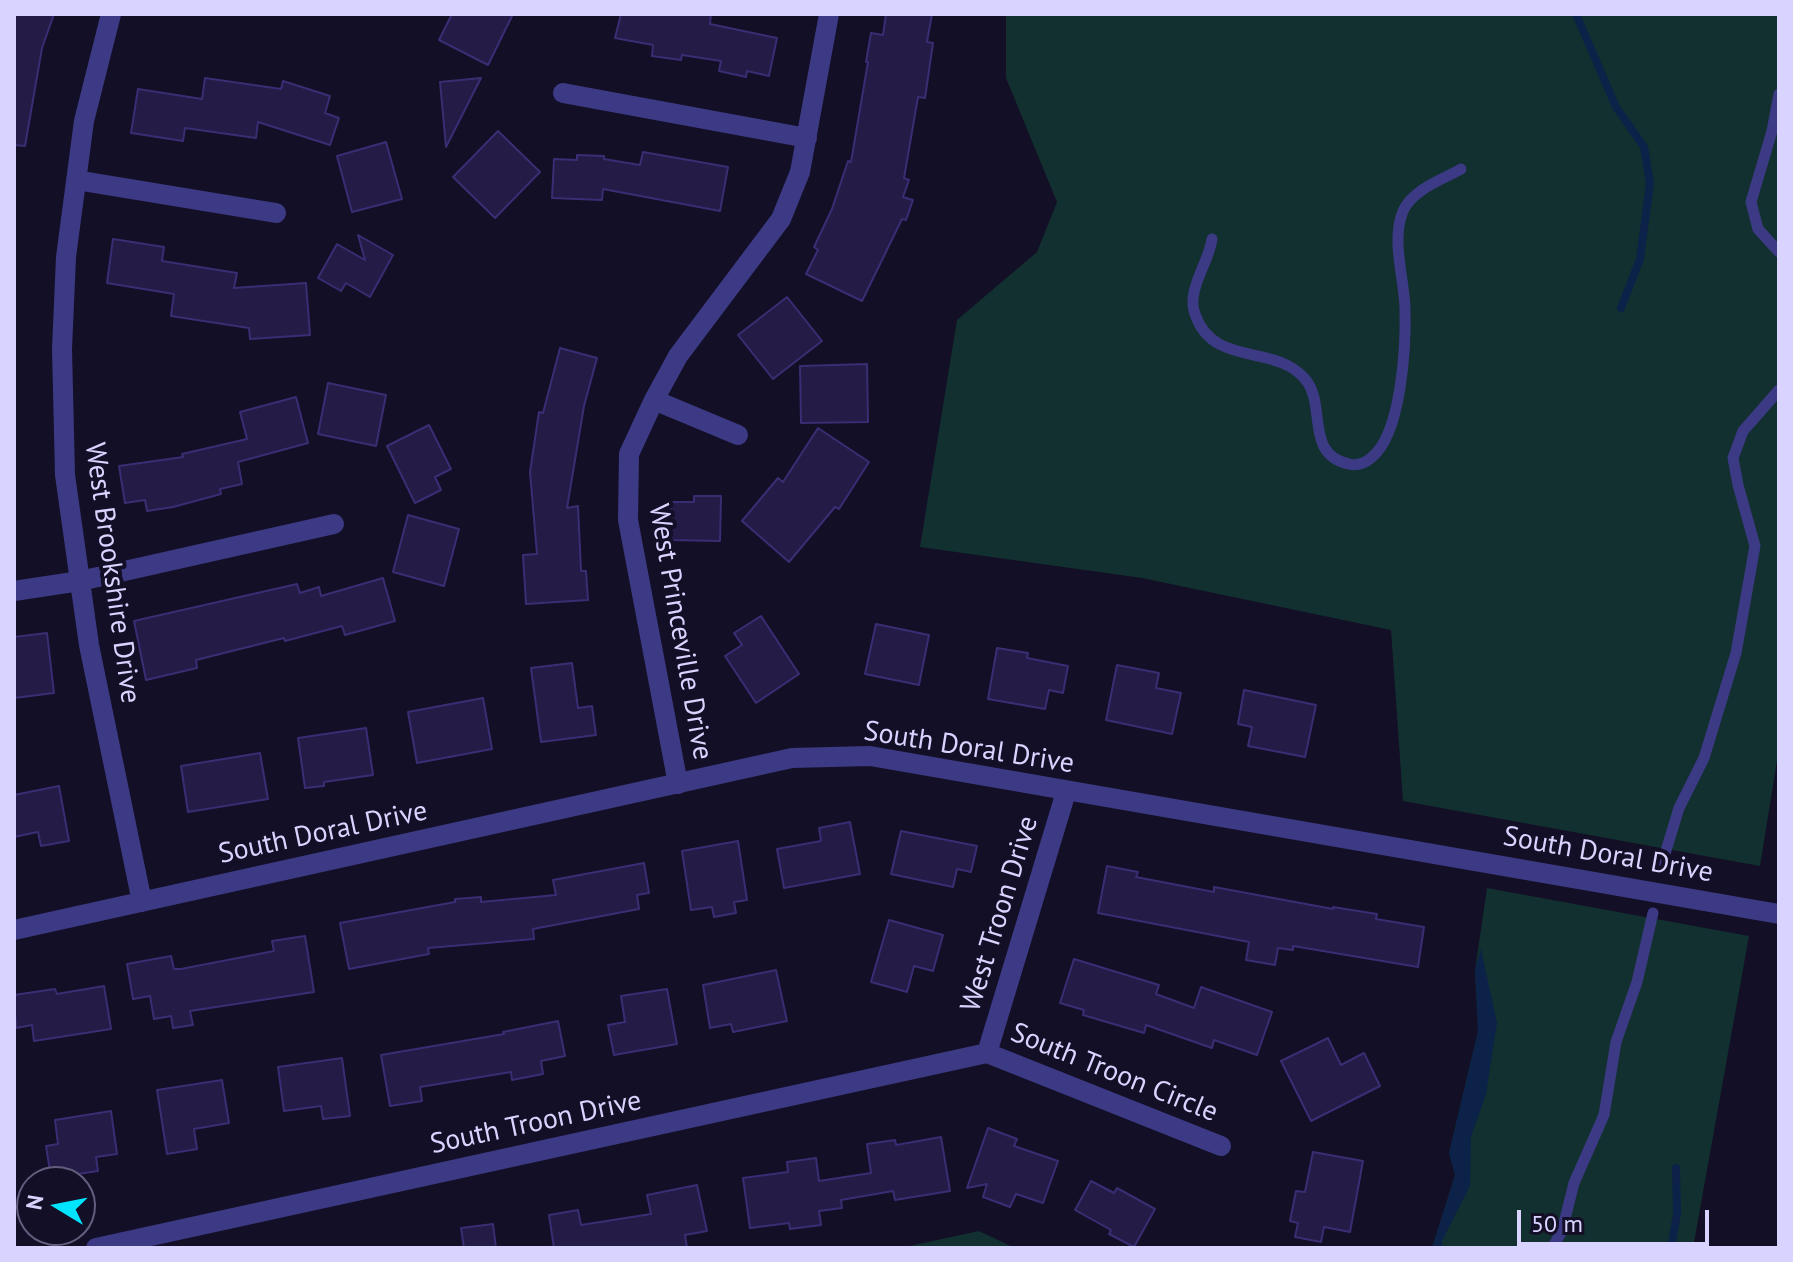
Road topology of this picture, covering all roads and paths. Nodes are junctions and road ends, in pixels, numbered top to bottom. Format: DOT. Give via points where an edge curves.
graph roads {
  1 [pos="111,14"];
  2 [pos="829,14"];
  3 [pos="563,93"];
  4 [pos="1779,94"];
  5 [pos="807,138"];
  6 [pos="1461,169"];
  7 [pos="76,180"];
  8 [pos="276,213"];
  9 [pos="1212,239"];
  10 [pos="1779,252"];
  11 [pos="1779,390"];
  12 [pos="654,400"];
  13 [pos="738,435"];
  14 [pos="334,524"];
  15 [pos="80,581"];
  16 [pos="14,591"];
  17 [pos="678,784"];
  18 [pos="1066,792"];
  19 [pos="1661,867"];
  20 [pos="142,902"];
  21 [pos="1653,913"];
  22 [pos="1779,914"];
  23 [pos="14,930"];
  24 [pos="987,1053"];
  25 [pos="1221,1146"];
  26 [pos="96,1248"];
  27 [pos="1552,1248"];
  1 -- 7 [label="street, West Brookshire Drive" via="84,121"];
  2 -- 5 [label="street, West Princeville Drive"];
  3 -- 5 [label="street"];
  4 -- 10 [label="lane" via="1751,202 1758,229"];
  5 -- 12 [label="street, West Princeville Drive" via="781,219 678,356"];
  6 -- 9 [label="lane" via="1419,192 1404,210 1398,241 1404,346 1396,407 1384,445 1356,465 1338,462 1322,444 1306,379 1286,365 1226,349 1205,335 1194,312 1194,293"];
  7 -- 8 [label="street"];
  7 -- 15 [label="street, West Brookshire Drive" via="62,349 65,475"];
  11 -- 19 [label="lane" via="1743,431 1733,458 1755,546 1753,561 1736,653 1704,758 1679,808"];
  12 -- 13 [label="street"];
  12 -- 17 [label="street, West Princeville Drive" via="629,454 628,520"];
  14 -- 15 [label="street"];
  15 -- 16 [label="street"];
  15 -- 20 [label="street, West Brookshire Drive"];
  17 -- 18 [label="street, South Doral Drive" via="792,758 870,756"];
  17 -- 20 [label="street, South Doral Drive"];
  18 -- 22 [label="street, South Doral Drive"];
  18 -- 24 [label="street, West Troon Drive"];
  20 -- 23 [label="street, South Doral Drive"];
  21 -- 27 [label="lane" via="1616,1042 1604,1115"];
  24 -- 25 [label="street, South Troon Circle"];
  24 -- 26 [label="street, South Troon Drive"];
}
